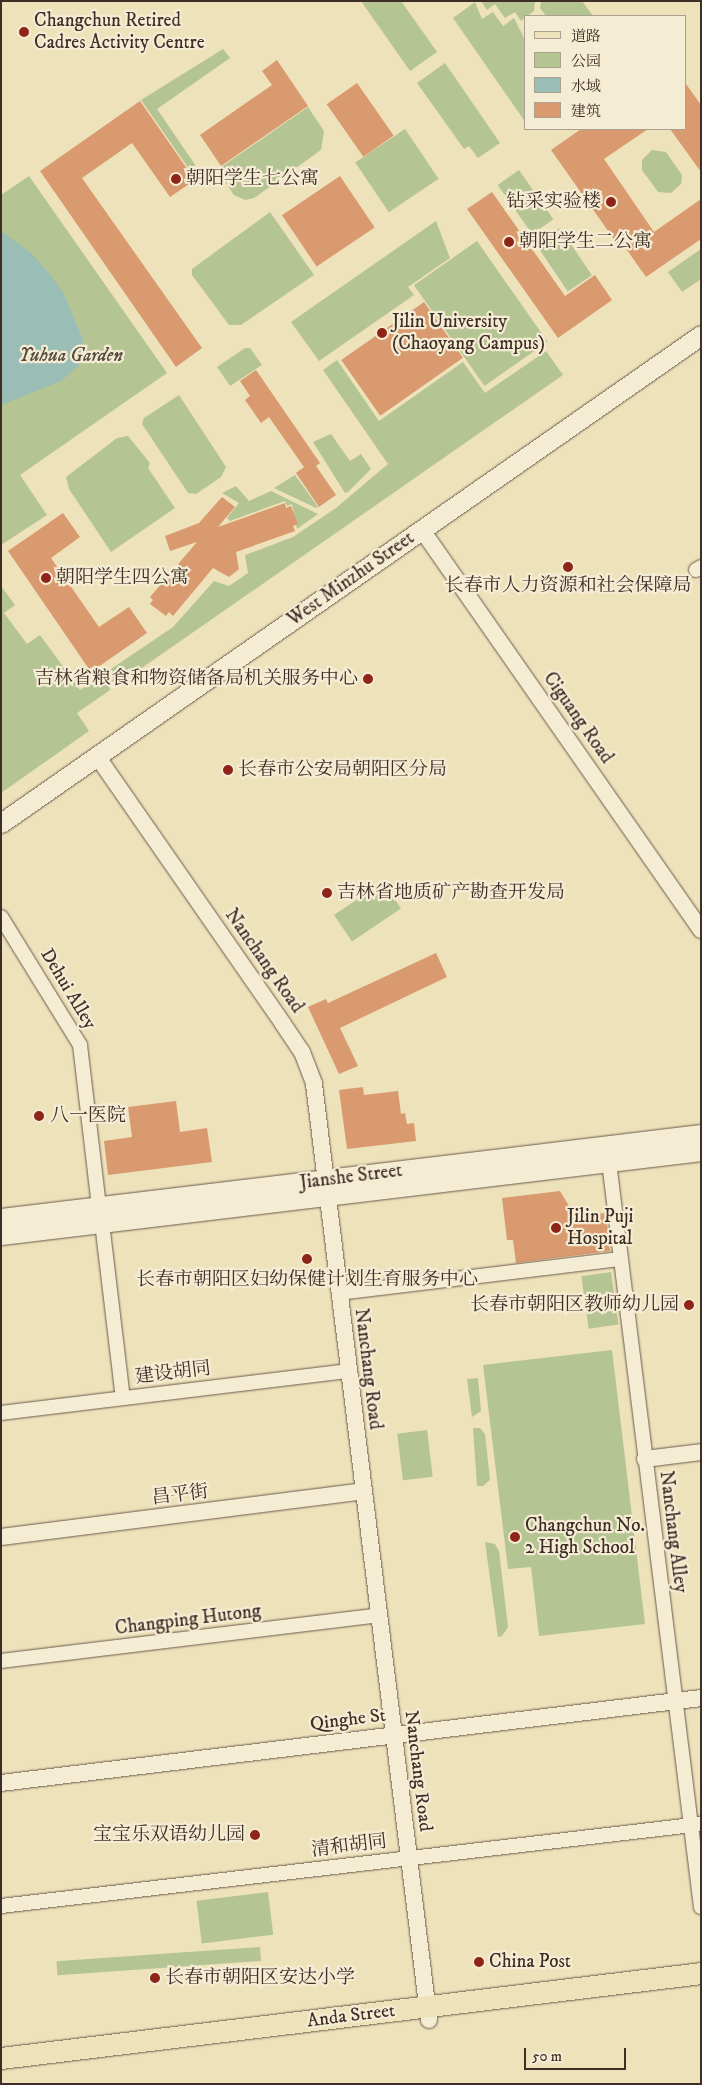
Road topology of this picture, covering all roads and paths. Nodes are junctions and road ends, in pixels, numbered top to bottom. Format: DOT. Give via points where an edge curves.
graph roads {
  1 [pos="701,335"];
  2 [pos="422,530"];
  3 [pos="97,756"];
  4 [pos="1,822"];
  5 [pos="1,917"];
  6 [pos="701,930"];
  7 [pos="701,1134"];
  8 [pos="701,1151"];
  9 [pos="609,1162"];
  10 [pos="326,1188"];
  11 [pos="100,1215"];
  12 [pos="1,1218"];
  13 [pos="1,1235"];
  14 [pos="621,1259"];
  15 [pos="339,1293"];
  16 [pos="348,1371"];
  17 [pos="124,1398"];
  18 [pos="1,1413"];
  19 [pos="701,1452"];
  20 [pos="646,1459"];
  21 [pos="363,1492"];
  22 [pos="1,1537"];
  23 [pos="379,1615"];
  24 [pos="1,1661"];
  25 [pos="701,1698"];
  26 [pos="676,1701"];
  27 [pos="394,1735"];
  28 [pos="1,1784"];
  29 [pos="696,1825"];
  30 [pos="409,1857"];
  31 [pos="1,1906"];
  32 [pos="701,1907"];
  33 [pos="701,1973"];
  34 [pos="701,1987"];
  35 [pos="428,2014"];
  36 [pos="1,2058"];
  37 [pos="1,2072"];
  1 -- 2 [label="main road, West Minzhu Street"];
  2 -- 3 [label="main road, West Minzhu Street"];
  2 -- 6 [label="street, Ciguang Road"];
  3 -- 4 [label="main road, West Minzhu Street"];
  3 -- 10 [label="street, Nanchang Road" via="302,1052 314,1084"];
  5 -- 11 [label="street, Dehui Alley" via="80,1045"];
  7 -- 10 [label="main road, Jianshe Street"];
  8 -- 9 [label="main road, Jianshe Street"];
  9 -- 10 [label="main road, Jianshe Street"];
  9 -- 14 [label="street, Nanchang Alley"];
  10 -- 11 [label="main road, Jianshe Street"];
  10 -- 15 [label="street, Nanchang Road"];
  11 -- 12 [label="main road, Jianshe Street"];
  11 -- 13 [label="main road, Jianshe Street"];
  11 -- 17 [label="street, Dehui Alley"];
  14 -- 15 [label="street"];
  14 -- 20 [label="street, Nanchang Alley"];
  15 -- 16 [label="street, Nanchang Road"];
  16 -- 17 [label="street, 建设胡同"];
  16 -- 21 [label="street, Nanchang Road"];
  17 -- 18 [label="street, 建设胡同"];
  19 -- 20 [label="street"];
  20 -- 26 [label="street, Nanchang Alley"];
  21 -- 22 [label="street, 昌平街"];
  21 -- 23 [label="street, Nanchang Road"];
  23 -- 24 [label="street, Changping Hutong"];
  23 -- 27 [label="street, Nanchang Road"];
  25 -- 26 [label="street, Qinghe St"];
  26 -- 27 [label="street, Qinghe St"];
  26 -- 29 [label="street, Nanchang Alley"];
  27 -- 28 [label="street, Qinghe St"];
  27 -- 30 [label="street, Nanchang Road"];
  29 -- 30 [label="street, 清和胡同"];
  29 -- 32 [label="street, Nanchang Alley"];
  30 -- 31 [label="street, 清和胡同"];
  30 -- 35 [label="street, Nanchang Road"];
  33 -- 35 [label="main road, Anda Street"];
  34 -- 35 [label="main road, Anda Street"];
  35 -- 36 [label="main road, Anda Street"];
  35 -- 37 [label="main road, Anda Street"];
}
